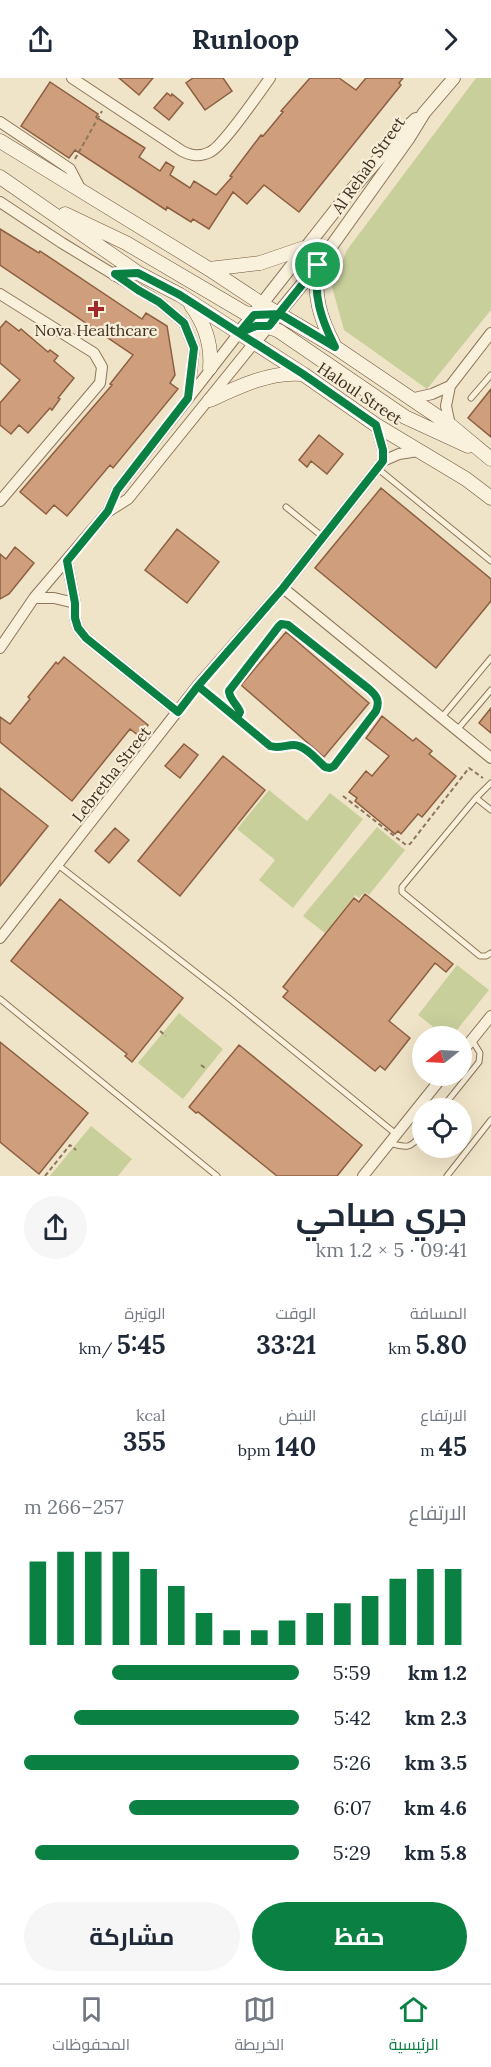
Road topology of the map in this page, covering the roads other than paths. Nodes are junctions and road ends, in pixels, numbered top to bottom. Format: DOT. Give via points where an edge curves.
graph roads {
  1 [pos="72,78"];
  2 [pos="270,78"];
  3 [pos="454,78"];
  4 [pos="424,113"];
  5 [pos="0,122"];
  6 [pos="0,141"];
  7 [pos="0,177"];
  8 [pos="81,190"];
  9 [pos="28,196"];
  10 [pos="0,202"];
  11 [pos="304,248"];
  12 [pos="318,265"];
  13 [pos="209,269"];
  14 [pos="138,273"];
  15 [pos="115,274"];
  16 [pos="0,294"];
  17 [pos="180,295"];
  18 [pos="258,310"];
  19 [pos="280,314"];
  20 [pos="269,326"];
  21 [pos="239,333"];
  22 [pos="491,333"];
  23 [pos="254,343"];
  24 [pos="335,347"];
  25 [pos="210,368"];
  26 [pos="303,374"];
  27 [pos="491,375"];
  28 [pos="450,386"];
  29 [pos="188,398"];
  30 [pos="471,398"];
  31 [pos="410,399"];
  32 [pos="210,400"];
  33 [pos="376,425"];
  34 [pos="450,425"];
  35 [pos="418,451"];
  36 [pos="489,457"];
  37 [pos="380,465"];
  38 [pos="491,498"];
  39 [pos="0,501"];
  40 [pos="286,507"];
  41 [pos="108,511"];
  42 [pos="323,537"];
  43 [pos="67,561"];
  44 [pos="491,561"];
  45 [pos="283,588"];
  46 [pos="34,598"];
  47 [pos="75,603"];
  48 [pos="0,647"];
  49 [pos="491,658"];
  50 [pos="198,686"];
  51 [pos="491,690"];
  52 [pos="178,712"];
  53 [pos="442,717"];
  54 [pos="237,718"];
  55 [pos="458,730"];
  56 [pos="491,758"];
  57 [pos="490,783"];
  58 [pos="476,798"];
  59 [pos="491,810"];
  60 [pos="58,865"];
  61 [pos="0,938"];
  62 [pos="491,953"];
  63 [pos="0,999"];
  64 [pos="489,1021"];
  65 [pos="472,1040"];
  66 [pos="472,1071"];
  67 [pos="435,1086"];
  68 [pos="460,1086"];
  69 [pos="450,1098"];
  70 [pos="491,1120"];
  71 [pos="393,1139"];
  72 [pos="412,1145"];
  73 [pos="216,1176"];
  74 [pos="363,1176"];
  75 [pos="447,1176"];
  1 -- 2 [label="street" via="182,152 200,156 216,149"];
  3 -- 4 [label="street, Al Rehab Street"];
  4 -- 11 [label="street, Al Rehab Street" via="402,132"];
  4 -- 12 [label="street, Al Rehab Street"];
  5 -- 8 [label="street, Haloul Street" via="69,169"];
  6 -- 8 [label="main road, Haloul Street"];
  7 -- 9 [label="main road, Haloul Street"];
  8 -- 13 [label="main road, Haloul Street"];
  9 -- 14 [label="main road, Haloul Street"];
  9 -- 18 [label="main road" via="126,243 237,309"];
  10 -- 15 [label="street"];
  11 -- 13 [label="main road" via="260,263"];
  11 -- 18 [label="street, Al Rehab Street"];
  12 -- 19 [label="street, Al Rehab Street"];
  12 -- 24 [label="main road" via="317,304"];
  13 -- 18 [label="main road, Haloul Street"];
  14 -- 15 [label="main road"];
  14 -- 17 [label="main road, Haloul Street"];
  15 -- 29 [label="street" via="184,323 194,348"];
  16 -- 39 [label="street" via="94,353 102,367 100,383"];
  17 -- 21 [label="main road, Haloul Street"];
  17 -- 25 [label="main road" via="203,324 210,347"];
  18 -- 19 [label="main road, Haloul Street"];
  18 -- 21 [label="street, Al Rehab Street"];
  19 -- 20 [label="street, Al Rehab Street"];
  19 -- 24 [label="main road, Haloul Street"];
  20 -- 21 [label="main road"];
  20 -- 23 [label="street, Al Rehab Street"];
  20 -- 36 [label="main road" via="405,417"];
  21 -- 23 [label="main road, Haloul Street"];
  21 -- 25 [label="street, Al Rehab Street"];
  22 -- 28 [label="street"];
  23 -- 26 [label="main road, Haloul Street"];
  23 -- 32 [label="street, Al Rehab Street"];
  24 -- 31 [label="main road, Haloul Street"];
  25 -- 29 [label="street, Al Rehab Street"];
  26 -- 32 [label="main road" via="270,377"];
  26 -- 33 [label="main road, Haloul Street"];
  27 -- 30 [label="lane"];
  28 -- 31 [label="street"];
  28 -- 34 [label="street" via="446,406"];
  29 -- 41 [label="street, Al Rehab Street" via="117,490"];
  31 -- 34 [label="main road, Haloul Street"];
  32 -- 41 [label="street, Al Rehab Street" via="128,499"];
  33 -- 35 [label="main road, Haloul Street"];
  33 -- 37 [label="street" via="383,450"];
  34 -- 36 [label="main road, Haloul Street"];
  35 -- 37 [label="street" via="399,454"];
  35 -- 38 [label="main road, Haloul Street"];
  37 -- 42 [label="street, Lebretha Street"];
  37 -- 44 [label="lane"];
  40 -- 42 [label="lane"];
  41 -- 43 [label="street, Al Rehab Street"];
  42 -- 45 [label="street, Lebretha Street"];
  43 -- 46 [label="street, Al Rehab Street"];
  43 -- 47 [label="street"];
  45 -- 50 [label="street, Lebretha Street"];
  45 -- 53 [label="street"];
  46 -- 47 [label="street"];
  46 -- 48 [label="street, Al Rehab Street"];
  47 -- 52 [label="street" via="78,628 86,638"];
  49 -- 53 [label="lane"];
  50 -- 52 [label="street, Lebretha Street"];
  50 -- 54 [label="lane"];
  51 -- 55 [label="lane"];
  52 -- 60 [label="street, Lebretha Street"];
  53 -- 55 [label="street"];
  54 -- 54 [label="lane" via="270,746 301,747 330,768 376,711 378,701 374,693 300,634 281,624 229,691 240,712"];
  55 -- 56 [label="street"];
  57 -- 58 [label="lane"];
  58 -- 59 [label="lane"];
  58 -- 62 [label="lane" via="402,892 480,956"];
  60 -- 61 [label="street, Lebretha Street"];
  60 -- 71 [label="lane" via="230,999"];
  63 -- 73 [label="lane"];
  64 -- 65 [label="street"];
  65 -- 66 [label="lane" via="480,1053"];
  67 -- 71 [label="street"];
  68 -- 69 [label="lane"];
  70 -- 75 [label="lane"];
  71 -- 72 [label="lane" via="405,1147"];
  71 -- 74 [label="street"];
}
